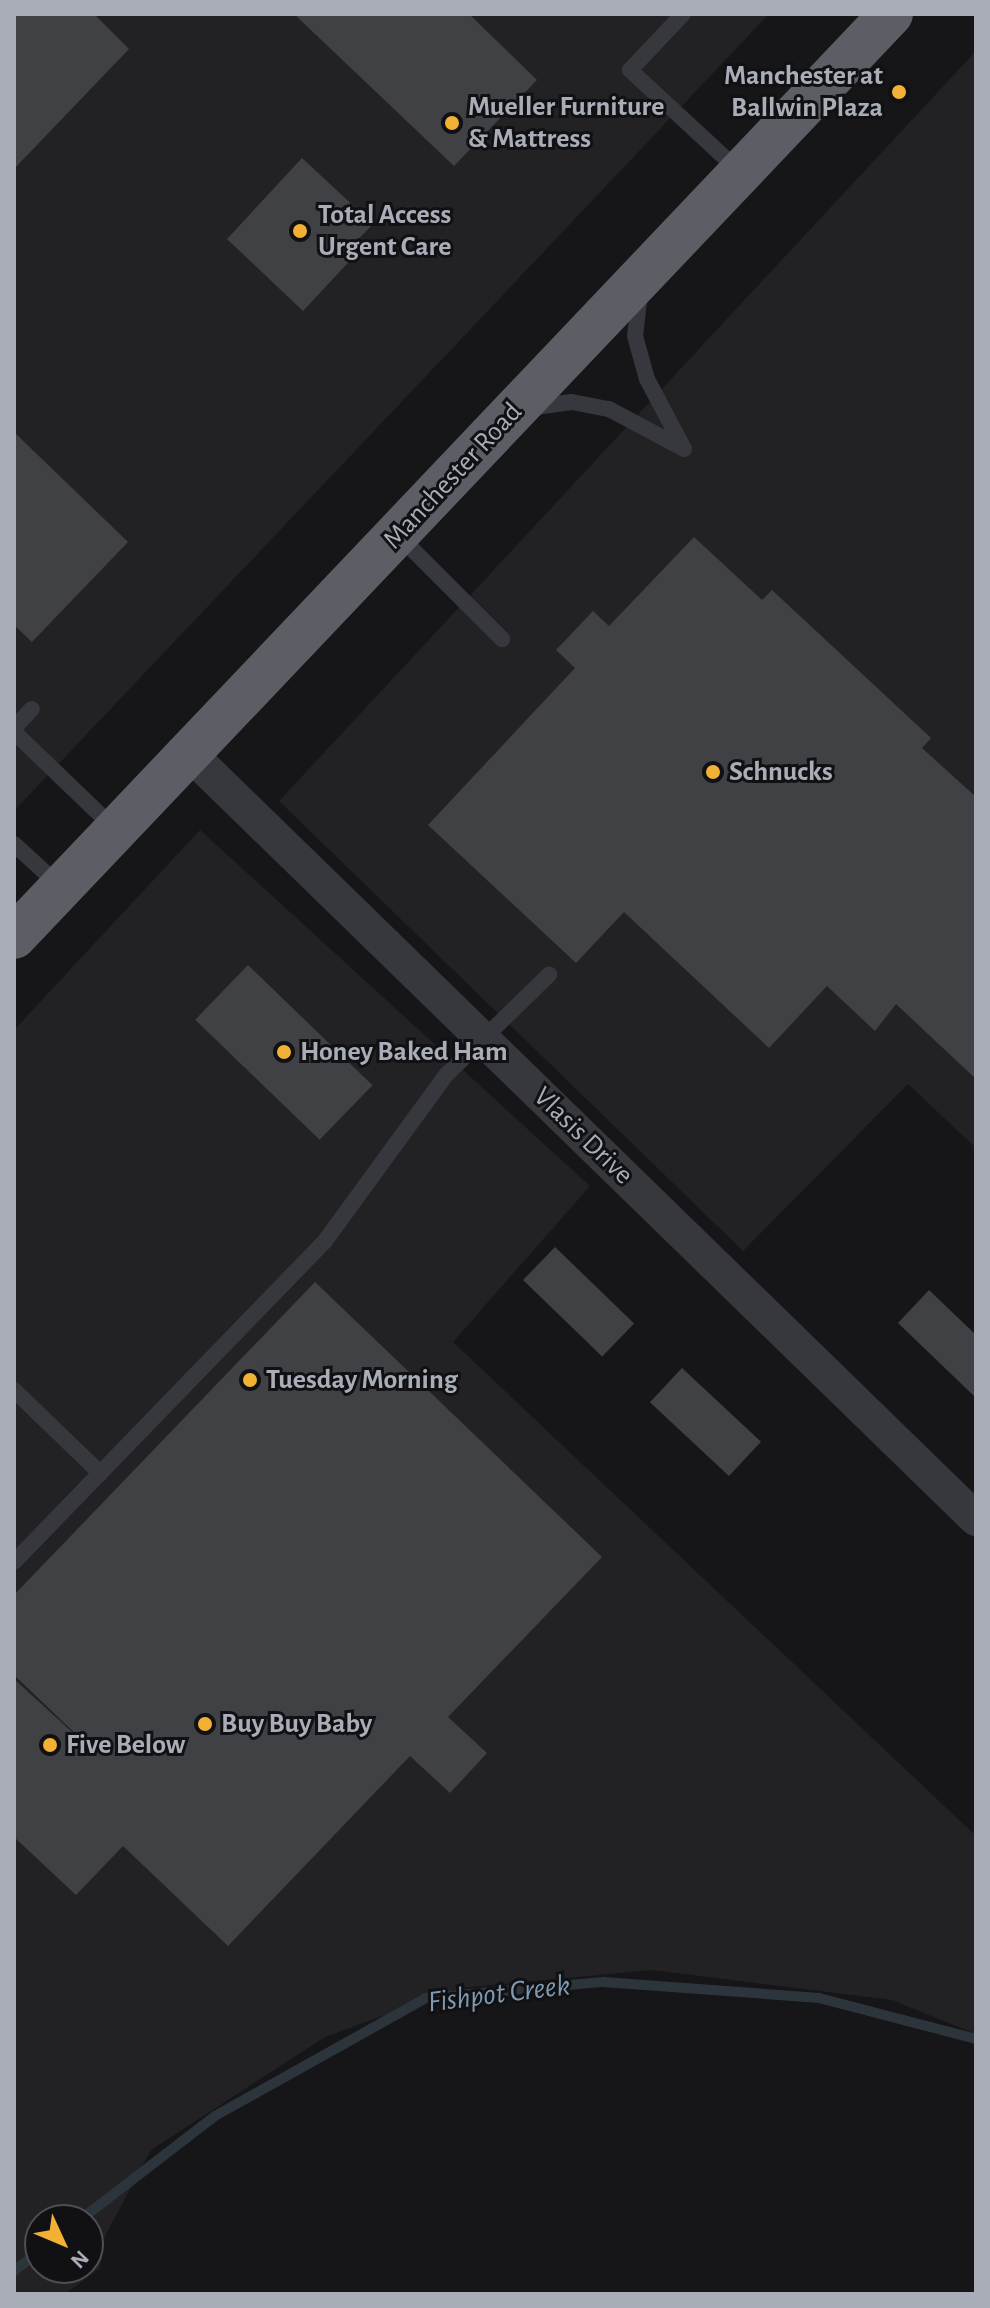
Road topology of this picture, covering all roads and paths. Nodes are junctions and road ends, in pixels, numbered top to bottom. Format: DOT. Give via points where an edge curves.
graph roads {
  1 [pos="683,14"];
  2 [pos="891,14"];
  3 [pos="741,173"];
  4 [pos="641,279"];
  5 [pos="515,411"];
  6 [pos="397,534"];
  7 [pos="502,639"];
  8 [pos="32,709"];
  9 [pos="14,730"];
  10 [pos="189,753"];
  11 [pos="116,830"];
  12 [pos="14,844"];
  13 [pos="61,888"];
  14 [pos="14,937"];
  15 [pos="549,975"];
  16 [pos="482,1039"];
  17 [pos="14,1390"];
  18 [pos="100,1473"];
  19 [pos="976,1519"];
  20 [pos="14,1562"];
  1 -- 3 [label="lane" via="630,70"];
  2 -- 3 [label="highway, Manchester Road"];
  3 -- 4 [label="highway, Manchester Road"];
  4 -- 5 [label="highway, Manchester Road"];
  4 -- 5 [label="lane" via="635,336 647,379 684,449 609,409 572,402"];
  5 -- 6 [label="highway, Manchester Road"];
  6 -- 7 [label="lane"];
  6 -- 10 [label="highway, Manchester Road"];
  8 -- 9 [label="lane"];
  9 -- 11 [label="lane"];
  10 -- 11 [label="highway, Manchester Road"];
  10 -- 16 [label="street, Vlasis Drive"];
  11 -- 13 [label="highway, Manchester Road"];
  12 -- 13 [label="lane"];
  13 -- 14 [label="highway, Manchester Road"];
  15 -- 16 [label="lane"];
  16 -- 18 [label="lane" via="446,1075 325,1241"];
  16 -- 19 [label="street, Vlasis Drive"];
  17 -- 18 [label="lane"];
  18 -- 20 [label="lane"];
}
